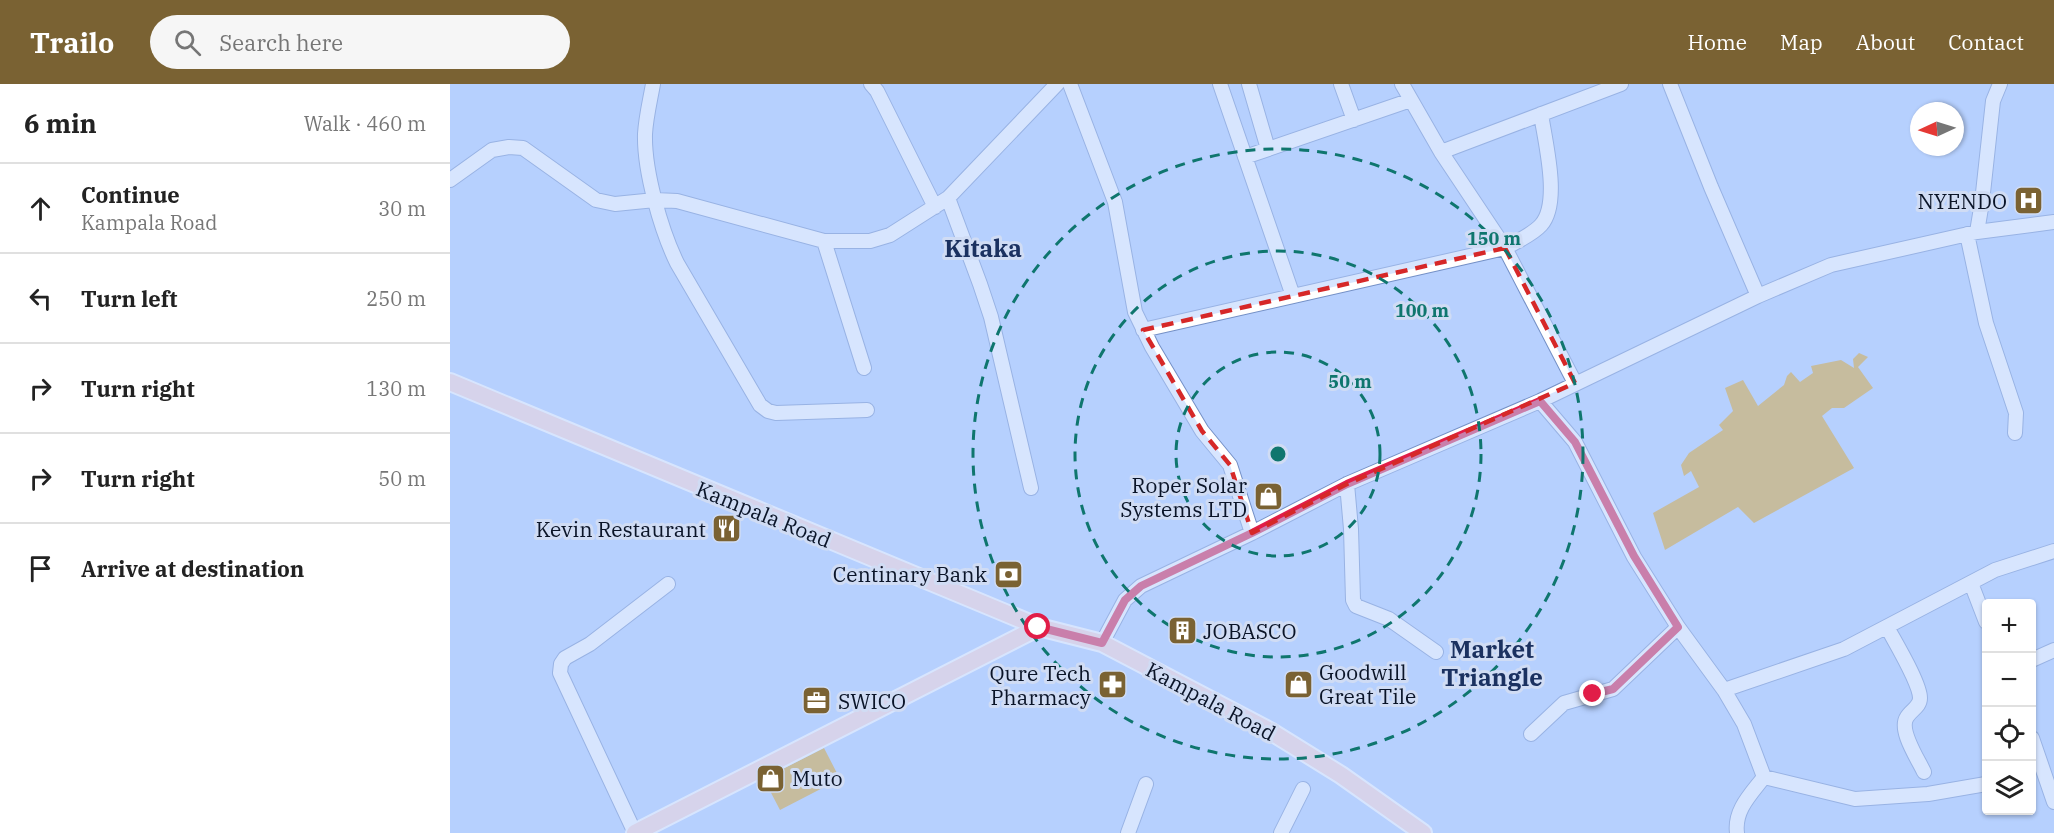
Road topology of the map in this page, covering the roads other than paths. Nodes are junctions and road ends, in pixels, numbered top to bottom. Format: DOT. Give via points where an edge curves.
graph roads {
  1 [pos="653,84"];
  2 [pos="871,84"];
  3 [pos="1057,84"];
  4 [pos="1070,84"];
  5 [pos="1220,84"];
  6 [pos="1249,84"];
  7 [pos="1341,84"];
  8 [pos="1402,84"];
  9 [pos="1621,84"];
  10 [pos="1670,84"];
  11 [pos="2000,84"];
  12 [pos="1411,100"];
  13 [pos="1541,114"];
  14 [pos="1354,120"];
  15 [pos="1268,149"];
  16 [pos="1441,152"];
  17 [pos="1245,157"];
  18 [pos="450,180"];
  19 [pos="948,198"];
  20 [pos="655,200"];
  21 [pos="935,207"];
  22 [pos="2054,222"];
  23 [pos="1972,233"];
  24 [pos="824,242"];
  25 [pos="1505,248"];
  26 [pos="1293,296"];
  27 [pos="1758,296"];
  28 [pos="1143,330"];
  29 [pos="864,368"];
  30 [pos="450,382"];
  31 [pos="1575,383"];
  32 [pos="1540,401"];
  33 [pos="867,410"];
  34 [pos="2015,433"];
  35 [pos="1347,484"];
  36 [pos="1031,488"];
  37 [pos="1252,533"];
  38 [pos="2054,551"];
  39 [pos="1971,583"];
  40 [pos="668,584"];
  41 [pos="1982,612"];
  42 [pos="1038,627"];
  43 [pos="1678,627"];
  44 [pos="1887,627"];
  45 [pos="1102,643"];
  46 [pos="2054,650"];
  47 [pos="1436,652"];
  48 [pos="2036,658"];
  49 [pos="1724,690"];
  50 [pos="1532,734"];
  51 [pos="2036,752"];
  52 [pos="1924,772"];
  53 [pos="2044,774"];
  54 [pos="1764,777"];
  55 [pos="1146,784"];
  56 [pos="1982,785"];
  57 [pos="1303,789"];
  58 [pos="2054,802"];
  59 [pos="635,833"];
  60 [pos="1128,833"];
  61 [pos="1281,833"];
  62 [pos="1423,833"];
  63 [pos="1737,833"];
  1 -- 20 [label="street" via="645,135"];
  2 -- 21 [label="street"];
  3 -- 19 [label="street"];
  4 -- 28 [label="street" via="1115,202 1135,312"];
  5 -- 17 [label="street"];
  6 -- 15 [label="street"];
  7 -- 14 [label="street"];
  8 -- 12 [label="street"];
  9 -- 13 [label="street"];
  10 -- 27 [label="street"];
  11 -- 23 [label="street" via="1993,101 1982,202"];
  12 -- 14 [label="street"];
  12 -- 16 [label="street"];
  13 -- 16 [label="street"];
  13 -- 25 [label="street" via="1550,175 1550,209 1541,224"];
  14 -- 15 [label="street"];
  15 -- 17 [label="street"];
  16 -- 25 [label="street"];
  17 -- 26 [label="street"];
  18 -- 20 [label="street" via="492,150 523,148 596,200 615,204"];
  19 -- 21 [label="street"];
  19 -- 36 [label="street" via="991,317"];
  20 -- 24 [label="street" via="677,201"];
  20 -- 33 [label="street" via="677,263 760,405 776,413"];
  21 -- 24 [label="street" via="890,235 870,241"];
  22 -- 23 [label="street"];
  23 -- 27 [label="street" via="1831,266"];
  23 -- 34 [label="street" via="1986,323 2016,413"];
  24 -- 29 [label="street"];
  25 -- 26 [label="street"];
  25 -- 31 [label="street"];
  26 -- 28 [label="street"];
  27 -- 31 [label="street"];
  28 -- 37 [label="street" via="1202,431 1230,465"];
  30 -- 42 [label="main road, Kampala Road"];
  31 -- 32 [label="street"];
  32 -- 35 [label="street"];
  32 -- 43 [label="street" via="1575,442 1634,556"];
  35 -- 37 [label="street"];
  35 -- 47 [label="street" via="1356,606 1389,619"];
  37 -- 45 [label="street" via="1141,586 1125,600"];
  38 -- 39 [label="street" via="1995,570"];
  39 -- 41 [label="street"];
  39 -- 44 [label="street"];
  40 -- 59 [label="street" via="561,664 560,673"];
  42 -- 45 [label="main road, Kampala Road"];
  42 -- 59 [label="main road"];
  43 -- 49 [label="street"];
  43 -- 50 [label="street" via="1613,689 1564,702"];
  44 -- 49 [label="street" via="1844,649"];
  44 -- 52 [label="street" via="1920,698 1904,727"];
  45 -- 62 [label="main road, Kampala Road" via="1270,731"];
  46 -- 48 [label="street"];
  49 -- 54 [label="street" via="1744,724"];
  51 -- 53 [label="street"];
  53 -- 58 [label="street"];
  54 -- 56 [label="street" via="1855,799 1928,794"];
  54 -- 63 [label="street" via="1740,808"];
  55 -- 60 [label="street"];
  57 -- 61 [label="street"];
}
